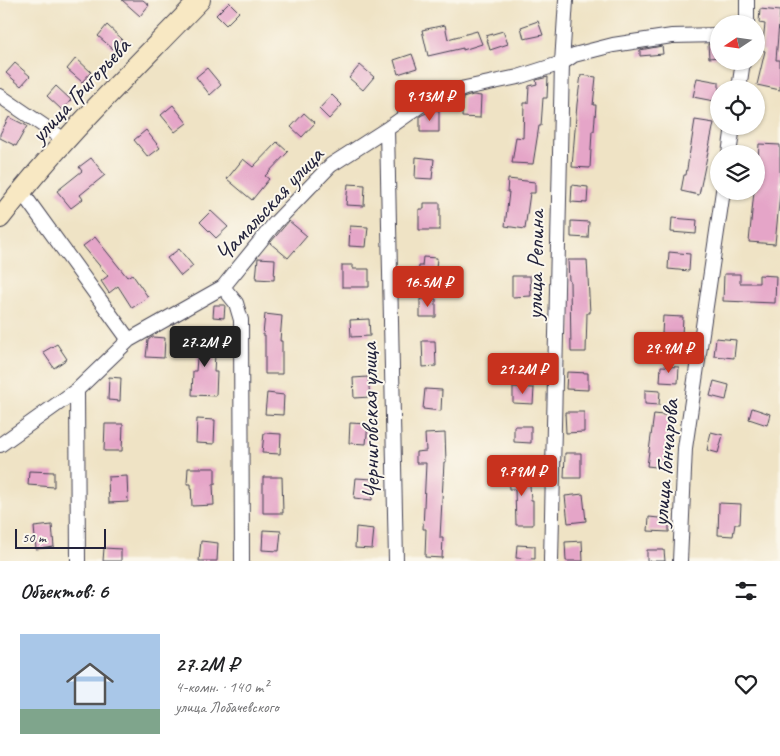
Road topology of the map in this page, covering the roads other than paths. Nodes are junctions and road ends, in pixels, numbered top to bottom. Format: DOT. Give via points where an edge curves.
graph roads {
  1 [pos="200,0"];
  2 [pos="566,0"];
  3 [pos="747,0"];
  4 [pos="747,15"];
  5 [pos="710,34"];
  6 [pos="562,63"];
  7 [pos="0,96"];
  8 [pos="387,130"];
  9 [pos="66,141"];
  10 [pos="21,191"];
  11 [pos="723,200"];
  12 [pos="0,218"];
  13 [pos="223,287"];
  14 [pos="129,340"];
  15 [pos="77,390"];
  16 [pos="0,445"];
  17 [pos="78,561"];
  18 [pos="242,561"];
  19 [pos="396,561"];
  20 [pos="551,561"];
  21 [pos="680,561"];
  1 -- 9 [label="main road, улица Григорьева"];
  2 -- 6 [label="street, улица Репина"];
  3 -- 4 [label="street"];
  5 -- 6 [label="street, Чамальская улица" via="672,36 613,45 574,55"];
  6 -- 8 [label="street, Чамальская улица" via="518,77 465,88 422,105"];
  6 -- 20 [label="street, улица Репина"];
  7 -- 9 [label="street"];
  8 -- 13 [label="street, Чамальская улица" via="331,165 275,223"];
  8 -- 19 [label="street, Черниговская улица"];
  9 -- 10 [label="main road, улица Григорьева"];
  10 -- 12 [label="main road, улица Григорьева"];
  10 -- 14 [label="street"];
  11 -- 21 [label="street, улица Гончарова" via="685,448"];
  13 -- 14 [label="street, Чамальская улица"];
  13 -- 18 [label="street" via="236,302 241,320"];
  14 -- 15 [label="street, Чамальская улица"];
  15 -- 16 [label="street, Чамальская улица"];
  15 -- 17 [label="street"];
}
